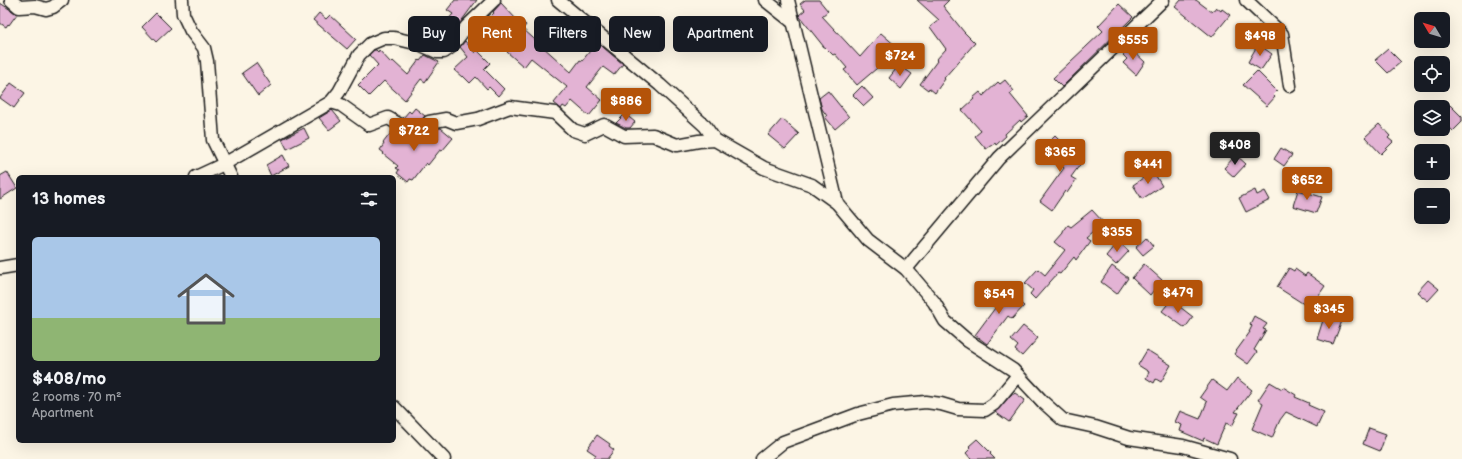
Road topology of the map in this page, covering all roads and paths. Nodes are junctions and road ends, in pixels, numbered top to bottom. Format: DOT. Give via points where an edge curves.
graph roads {
  1 [pos="11,0"];
  2 [pos="62,0"];
  3 [pos="182,0"];
  4 [pos="494,0"];
  5 [pos="558,0"];
  6 [pos="765,0"];
  7 [pos="788,0"];
  8 [pos="1163,0"];
  9 [pos="1246,0"];
  10 [pos="794,23"];
  11 [pos="1290,86"];
  12 [pos="331,102"];
  13 [pos="715,140"];
  14 [pos="224,164"];
  15 [pos="200,175"];
  16 [pos="230,175"];
  17 [pos="837,203"];
  18 [pos="16,265"];
  19 [pos="0,268"];
  20 [pos="906,269"];
  21 [pos="1018,374"];
  22 [pos="396,409"];
  23 [pos="444,459"];
  24 [pos="762,459"];
  25 [pos="1230,459"];
  1 -- 2 [label="street" via="19,8 36,6 46,9"];
  3 -- 14 [label="street" via="183,14 191,31 204,48 213,140"];
  4 -- 12 [label="street" via="444,52 394,38 384,38 370,44 359,55"];
  5 -- 13 [label="street" via="706,126"];
  6 -- 10 [label="street"];
  7 -- 10 [label="street"];
  8 -- 20 [label="street" via="999,158"];
  9 -- 11 [label="street" via="1282,34"];
  10 -- 17 [label="street"];
  12 -- 13 [label="street" via="341,105 369,125 388,118 402,126 410,136 422,132 429,122 446,119 456,123 478,119 510,107 555,113 573,130 585,134 604,125 624,136 653,135 677,145"];
  12 -- 14 [label="street"];
  13 -- 17 [label="street" via="764,168 812,185"];
  14 -- 15 [label="street"];
  14 -- 16 [label="street"];
  17 -- 20 [label="street" via="868,240"];
  18 -- 19 [label="street"];
  20 -- 21 [label="street" via="934,302 945,321 968,341"];
  21 -- 24 [label="street" via="994,404 985,410 958,409 926,402 893,406 858,414 783,442"];
  21 -- 25 [label="street" via="1063,420 1129,438 1183,446"];
  22 -- 23 [label="street"];
}
